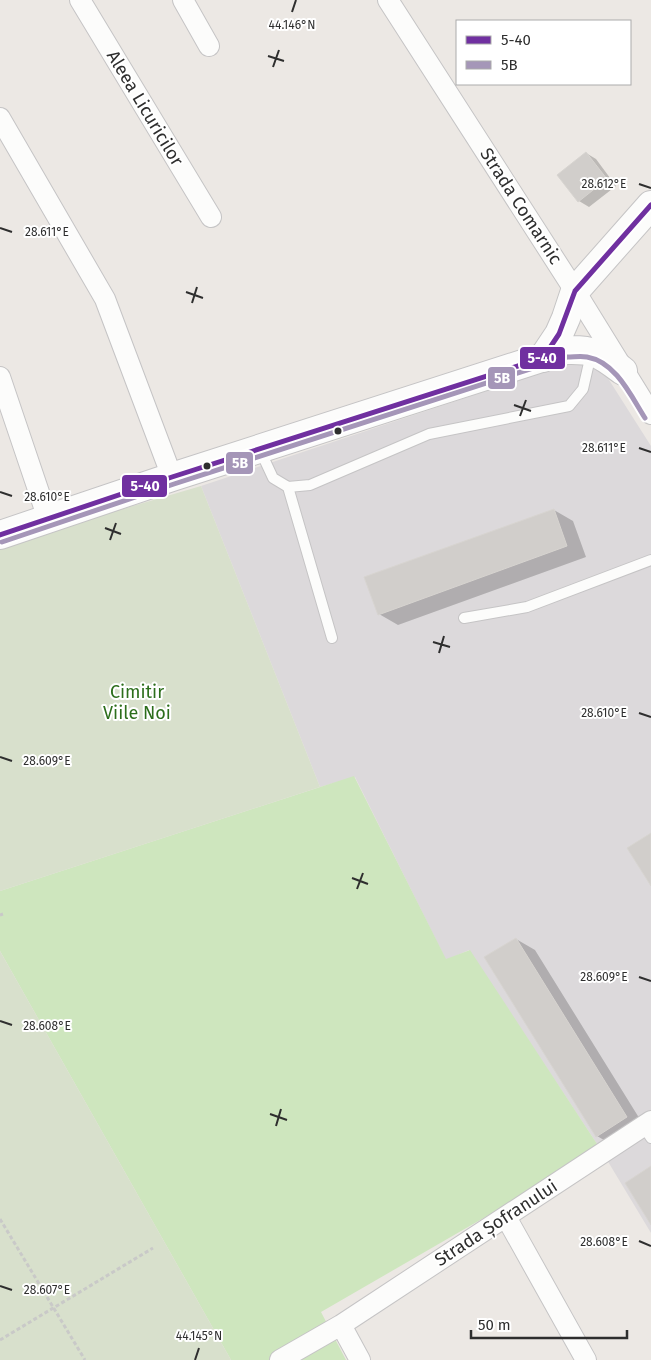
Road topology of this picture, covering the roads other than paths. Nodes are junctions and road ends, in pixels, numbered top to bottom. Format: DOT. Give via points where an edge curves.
graph roads {
  1 [pos="80,0"];
  2 [pos="183,0"];
  3 [pos="388,0"];
  4 [pos="209,46"];
  5 [pos="0,118"];
  6 [pos="651,205"];
  7 [pos="211,217"];
  8 [pos="575,290"];
  9 [pos="592,351"];
  10 [pos="543,358"];
  11 [pos="623,371"];
  12 [pos="0,377"];
  13 [pos="651,414"];
  14 [pos="260,449"];
  15 [pos="172,477"];
  16 [pos="288,488"];
  17 [pos="48,519"];
  18 [pos="0,535"];
  19 [pos="651,560"];
  20 [pos="464,618"];
  21 [pos="332,638"];
  22 [pos="648,1128"];
  23 [pos="506,1217"];
  24 [pos="341,1325"];
  25 [pos="280,1360"];
  26 [pos="360,1360"];
  27 [pos="586,1360"];
  1 -- 7 [label="street, Aleea Licuricilor"];
  2 -- 4 [label="street"];
  3 -- 8 [label="street, Strada Comarnic"];
  5 -- 15 [label="street" via="104,299"];
  6 -- 8 [label="street"];
  8 -- 10 [label="street" via="560,334"];
  8 -- 11 [label="street, Strada Comarnic"];
  9 -- 10 [label="street" via="566,350"];
  9 -- 11 [label="street" via="603,355"];
  9 -- 16 [label="lane" via="583,389 569,406 429,434 310,485"];
  10 -- 14 [label="street"];
  11 -- 13 [label="street, Strada Comarnic"];
  12 -- 17 [label="street"];
  14 -- 15 [label="street"];
  14 -- 16 [label="lane" via="273,478"];
  15 -- 17 [label="street"];
  16 -- 21 [label="lane"];
  17 -- 18 [label="street"];
  19 -- 20 [label="lane" via="527,607"];
  22 -- 23 [label="street, Strada Șofranului"];
  23 -- 24 [label="street, Strada Șofranului"];
  23 -- 27 [label="street"];
  24 -- 25 [label="street, Strada Șofranului"];
  24 -- 26 [label="street"];
}
